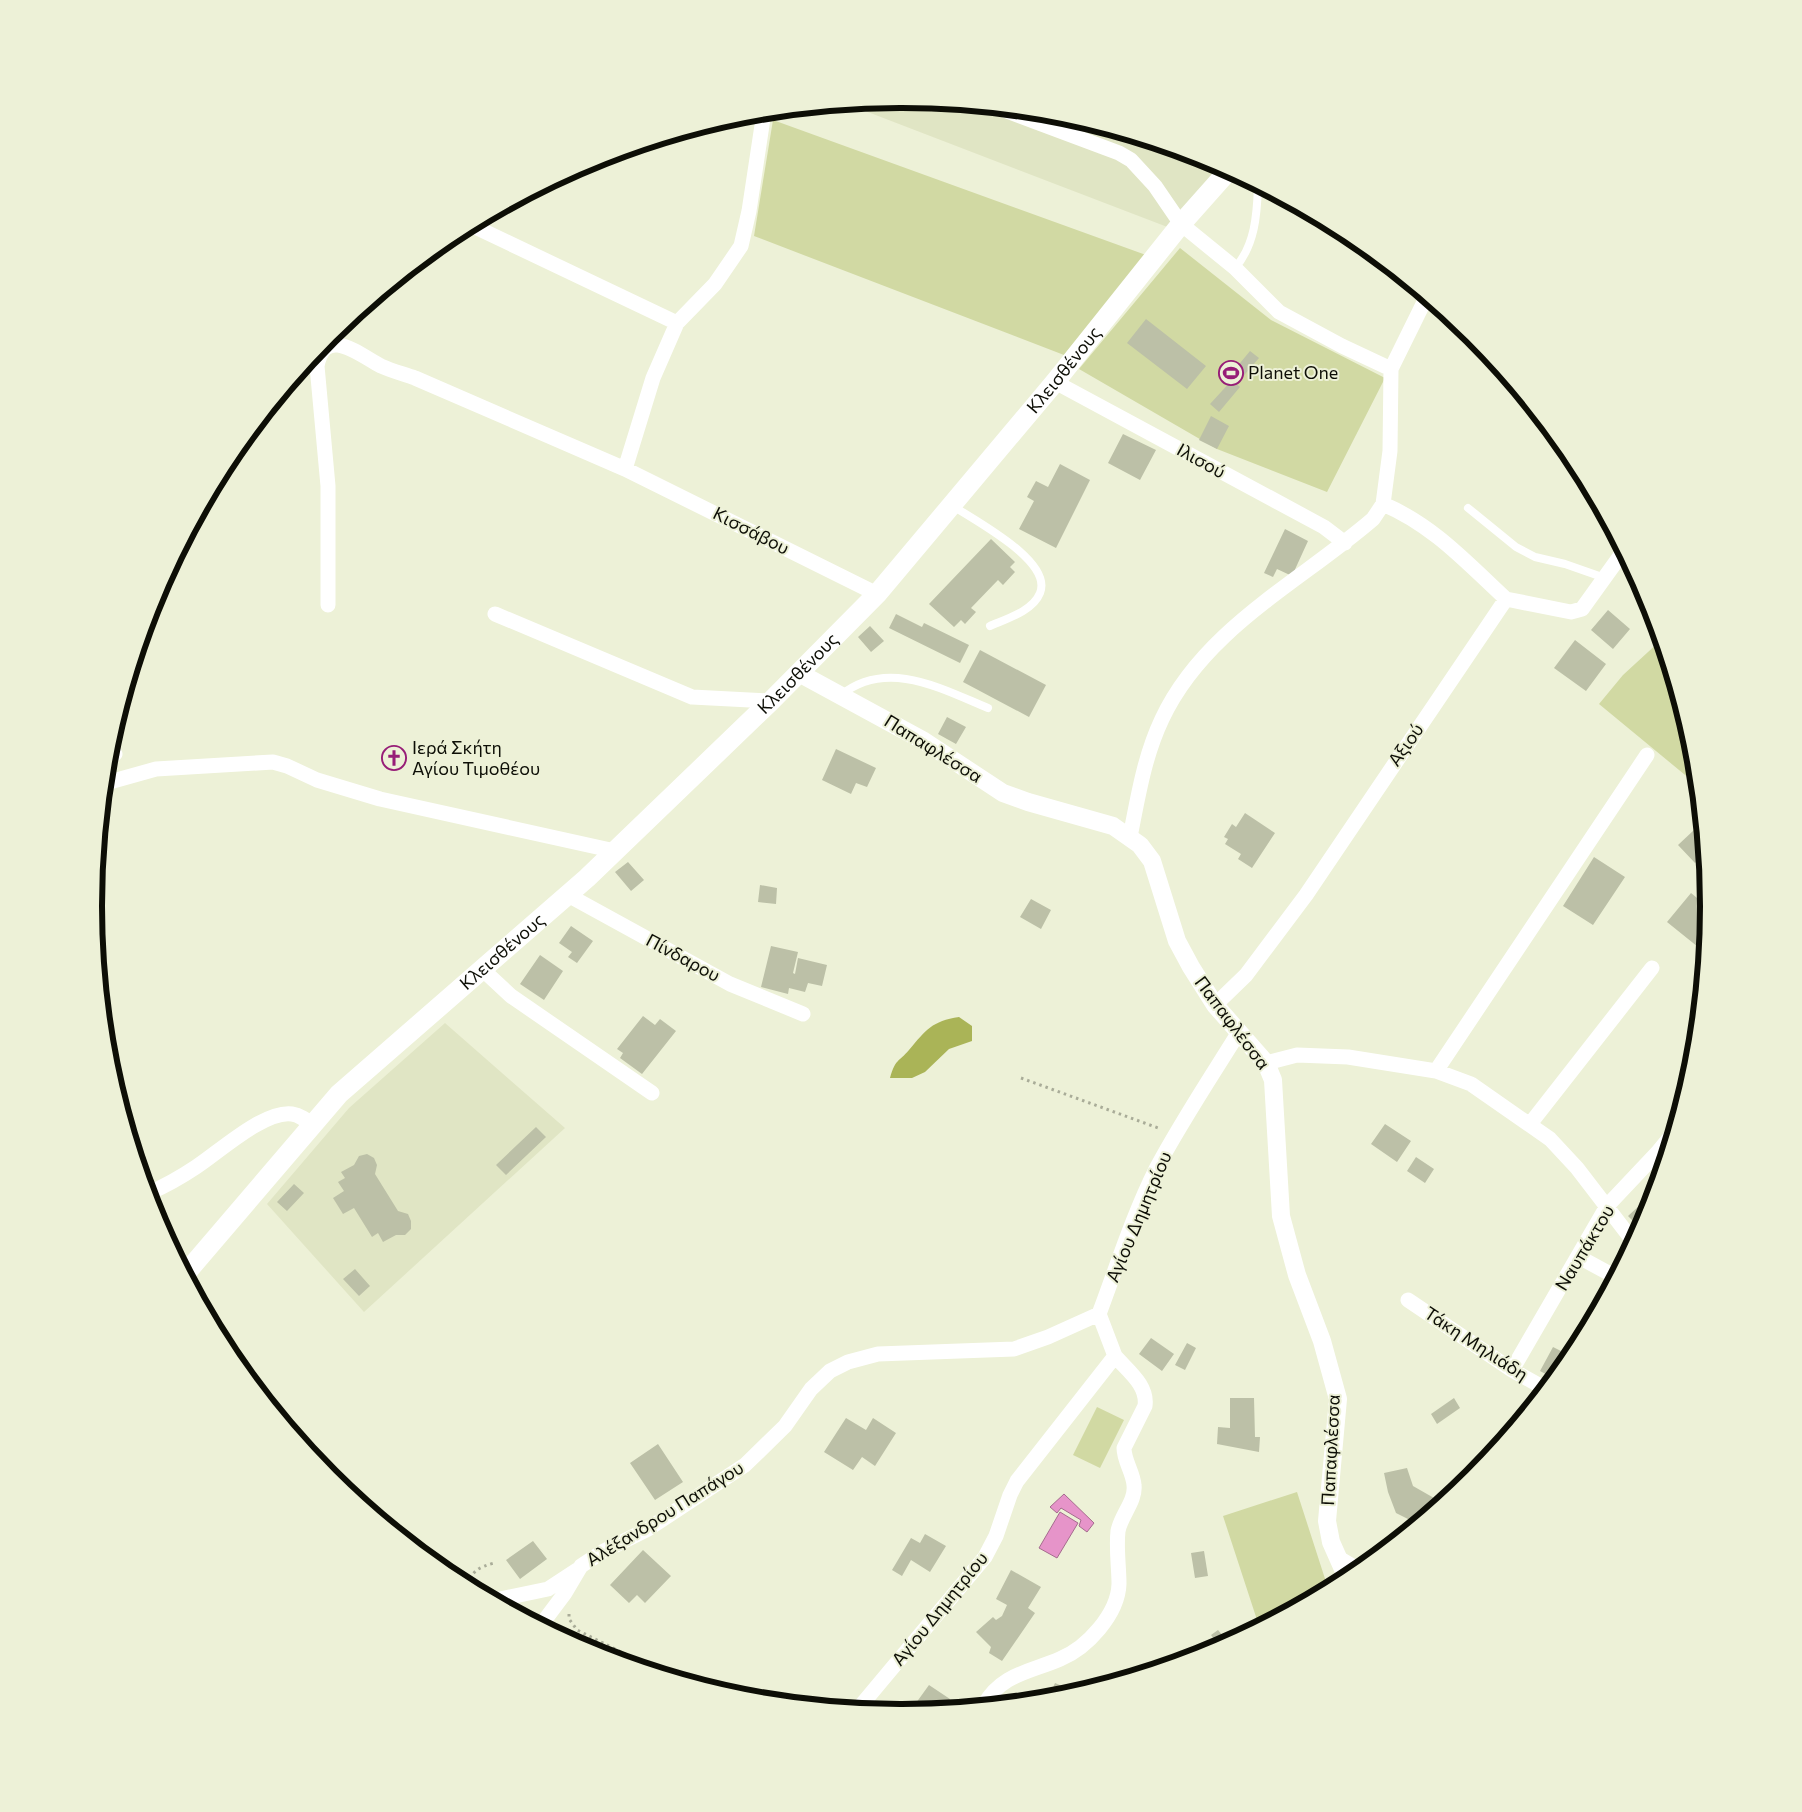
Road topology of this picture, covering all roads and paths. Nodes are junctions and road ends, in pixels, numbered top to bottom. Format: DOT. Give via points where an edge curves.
graph roads {
  1 [pos="1022,117"];
  2 [pos="763,120"];
  3 [pos="1224,176"];
  4 [pos="1258,192"];
  5 [pos="1180,224"];
  6 [pos="479,229"];
  7 [pos="1235,268"];
  8 [pos="1423,303"];
  9 [pos="677,323"];
  10 [pos="333,345"];
  11 [pos="318,361"];
  12 [pos="1391,369"];
  13 [pos="1055,382"];
  14 [pos="625,469"];
  15 [pos="1383,504"];
  16 [pos="951,505"];
  17 [pos="1468,508"];
  18 [pos="1345,543"];
  19 [pos="1619,558"];
  20 [pos="1605,578"];
  21 [pos="877,594"];
  22 [pos="1506,599"];
  23 [pos="328,605"];
  24 [pos="495,614"];
  25 [pos="990,626"];
  26 [pos="799,673"];
  27 [pos="840,695"];
  28 [pos="771,701"];
  29 [pos="988,708"];
  30 [pos="1647,755"];
  31 [pos="113,781"];
  32 [pos="1130,837"];
  33 [pos="615,851"];
  34 [pos="566,894"];
  35 [pos="1652,968"];
  36 [pos="482,969"];
  37 [pos="1215,1005"];
  38 [pos="803,1014"];
  39 [pos="1239,1032"];
  40 [pos="1266,1063"];
  41 [pos="1436,1071"];
  42 [pos="1021,1078"];
  43 [pos="652,1092"];
  44 [pos="1530,1124"];
  45 [pos="312,1125"];
  46 [pos="1176,1134"];
  47 [pos="1661,1149"];
  48 [pos="155,1190"];
  49 [pos="1607,1206"];
  50 [pos="1628,1235"];
  51 [pos="1579,1257"];
  52 [pos="190,1268"];
  53 [pos="1609,1274"];
  54 [pos="1408,1300"];
  55 [pos="1099,1314"];
  56 [pos="1115,1356"];
  57 [pos="1512,1370"];
  58 [pos="1539,1385"];
  59 [pos="1337,1557"];
  60 [pos="494,1563"];
  61 [pos="1351,1565"];
  62 [pos="581,1566"];
  63 [pos="1344,1571"];
  64 [pos="470,1578"];
  65 [pos="565,1593"];
  66 [pos="503,1598"];
  67 [pos="545,1620"];
  68 [pos="633,1658"];
  69 [pos="987,1700"];
  70 [pos="863,1703"];
  1 -- 5 [label="street" via="1125,157 1155,186"];
  2 -- 9 [label="street" via="741,246 715,284"];
  3 -- 5 [label="main road, Κλεισθένους"];
  4 -- 7 [label="lane" via="1256,221 1243,259"];
  5 -- 7 [label="street"];
  5 -- 13 [label="main road, Κλεισθένους"];
  6 -- 9 [label="street"];
  7 -- 12 [label="street" via="1289,319"];
  8 -- 12 [label="street"];
  9 -- 14 [label="street" via="653,378"];
  10 -- 14 [label="street, Κισσάβου" via="342,344 382,366"];
  11 -- 23 [label="street" via="328,486"];
  12 -- 15 [label="street" via="1390,451"];
  13 -- 16 [label="main road, Κλεισθένους"];
  13 -- 18 [label="street, Ιλισού" via="1324,528"];
  14 -- 21 [label="street, Κισσάβου"];
  15 -- 18 [label="street" via="1373,519"];
  15 -- 22 [label="street" via="1416,520 1438,536"];
  16 -- 21 [label="main road, Κλεισθένους"];
  16 -- 25 [label="lane" via="1016,548 1033,564 1042,579 1040,593 1035,600 1018,614"];
  17 -- 20 [label="lane" via="1516,547 1535,558"];
  18 -- 32 [label="street" via="1223,638 1182,685 1152,743"];
  19 -- 20 [label="street"];
  20 -- 22 [label="street" via="1582,608 1571,612"];
  21 -- 26 [label="main road, Κλεισθένους"];
  22 -- 37 [label="street, Αξιού" via="1306,895 1246,975"];
  24 -- 28 [label="street" via="687,696"];
  26 -- 27 [label="street, Παπαφλέσσα"];
  26 -- 28 [label="main road, Κλεισθένους"];
  27 -- 29 [label="lane" via="866,681 900,678 923,681"];
  27 -- 32 [label="street, Παπαφλέσσα" via="924,740 1003,793 1095,819"];
  28 -- 33 [label="main road, Κλεισθένους"];
  30 -- 41 [label="street"];
  31 -- 33 [label="street" via="156,769 273,762 317,780 380,799"];
  32 -- 37 [label="street, Παπαφλέσσα" via="1140,844 1152,862 1177,942"];
  33 -- 34 [label="main road, Κλεισθένους"];
  34 -- 36 [label="main road, Κλεισθένους"];
  34 -- 38 [label="street, Πίνδαρου" via="723,980"];
  35 -- 44 [label="street"];
  36 -- 43 [label="street" via="512,996"];
  36 -- 45 [label="main road, Κλεισθένους" via="340,1094"];
  37 -- 39 [label="street, Παπαφλέσσα"];
  39 -- 40 [label="street, Παπαφλέσσα"];
  39 -- 46 [label="street, Αγίου Δημητρίου"];
  40 -- 41 [label="street" via="1297,1055 1348,1057"];
  40 -- 59 [label="street, Παπαφλέσσα" via="1273,1080 1275,1099 1282,1216 1296,1275 1322,1341 1338,1399 1327,1521"];
  41 -- 44 [label="street" via="1471,1084"];
  42 -- 46 [label="path"];
  44 -- 49 [label="street" via="1565,1154"];
  45 -- 48 [label="street" via="292,1114 273,1117"];
  45 -- 52 [label="main road, Κλεισθένους"];
  46 -- 55 [label="street, Αγίου Δημητρίου" via="1156,1170"];
  47 -- 49 [label="street, Ναυπάκτου"];
  49 -- 50 [label="street"];
  49 -- 51 [label="street, Ναυπάκτου"];
  51 -- 53 [label="street"];
  51 -- 57 [label="street, Ναυπάκτου"];
  54 -- 57 [label="street, Τάκη Μηλιάδη"];
  55 -- 56 [label="street"];
  55 -- 62 [label="street, Αλέξανδρου Παπάγου" via="1014,1350 878,1354 848,1362 830,1371 811,1389 785,1426 746,1465 648,1529"];
  56 -- 69 [label="street" via="1137,1380 1146,1400 1124,1448 1134,1484 1118,1532 1117,1598 1108,1615 1080,1647 1062,1659 1006,1680"];
  56 -- 70 [label="street, Αγίου Δημητρίου" via="1017,1481 996,1536 974,1572"];
  57 -- 58 [label="street, Τάκη Μηλιάδη"];
  59 -- 61 [label="street"];
  59 -- 63 [label="street, Παπαφλέσσα"];
  60 -- 64 [label="path" via="478,1568"];
  62 -- 65 [label="street, Αλέξανδρου Παπάγου"];
  62 -- 66 [label="street" via="548,1589"];
  65 -- 67 [label="street, Αλέξανδρου Παπάγου"];
  65 -- 68 [label="path" via="569,1619 577,1630"];
}
